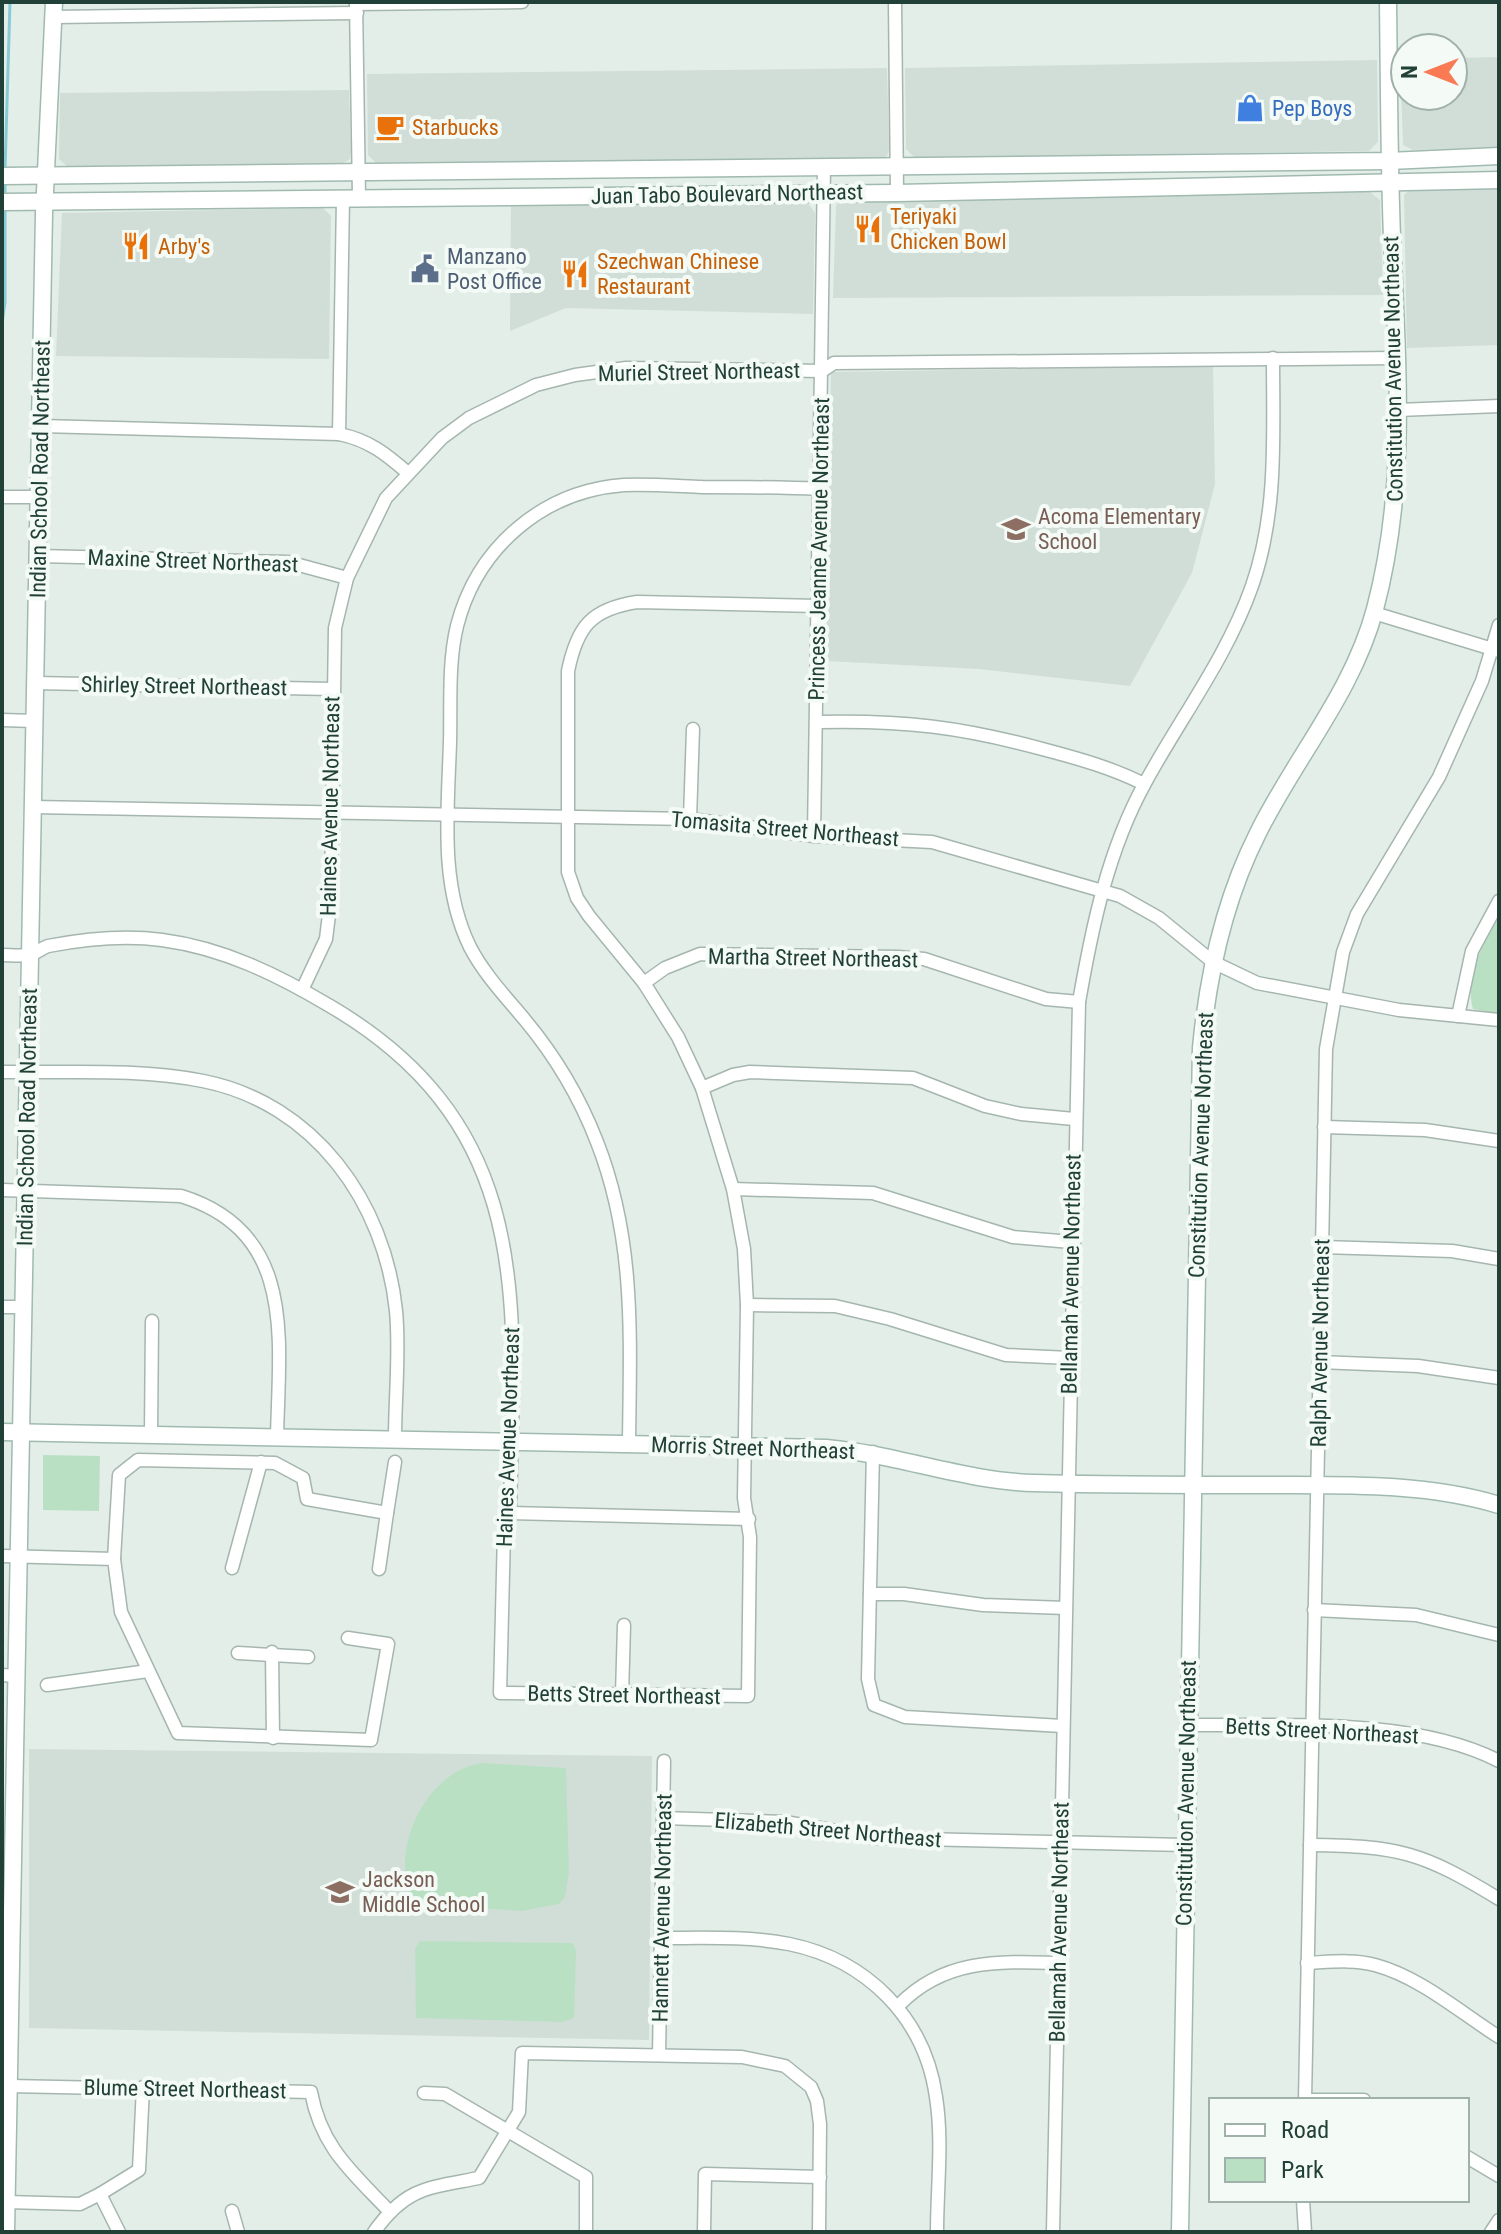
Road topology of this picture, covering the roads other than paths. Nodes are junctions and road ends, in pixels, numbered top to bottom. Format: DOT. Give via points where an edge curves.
graph roads {
  1 [pos="522,2"];
  2 [pos="895,2"];
  3 [pos="1388,2"];
  4 [pos="357,6"];
  5 [pos="54,9"];
  6 [pos="1499,156"];
  7 [pos="1389,161"];
  8 [pos="897,166"];
  9 [pos="824,167"];
  10 [pos="359,174"];
  11 [pos="9,176"];
  12 [pos="46,176"];
  13 [pos="1499,180"];
  14 [pos="1390,183"];
  15 [pos="1280,186"];
  16 [pos="824,193"];
  17 [pos="897,193"];
  18 [pos="351,198"];
  19 [pos="10,202"];
  20 [pos="44,202"];
  21 [pos="1273,358"];
  22 [pos="1397,358"];
  23 [pos="822,371"];
  24 [pos="1499,406"];
  25 [pos="1398,410"];
  26 [pos="41,426"];
  27 [pos="339,434"];
  28 [pos="408,473"];
  29 [pos="819,489"];
  30 [pos="2,497"];
  31 [pos="39,497"];
  32 [pos="38,556"];
  33 [pos="347,578"];
  34 [pos="818,606"];
  35 [pos="1374,613"];
  36 [pos="1499,625"];
  37 [pos="1496,650"];
  38 [pos="35,683"];
  39 [pos="333,689"];
  40 [pos="2,720"];
  41 [pos="34,721"];
  42 [pos="817,722"];
  43 [pos="693,729"];
  44 [pos="1144,784"];
  45 [pos="33,807"];
  46 [pos="331,814"];
  47 [pos="448,814"];
  48 [pos="566,818"];
  49 [pos="690,819"];
  50 [pos="814,836"];
  51 [pos="1103,890"];
  52 [pos="1499,901"];
  53 [pos="2,955"];
  54 [pos="30,955"];
  55 [pos="1213,962"];
  56 [pos="644,983"];
  57 [pos="302,990"];
  58 [pos="1333,999"];
  59 [pos="1079,1002"];
  60 [pos="1458,1016"];
  61 [pos="1499,1020"];
  62 [pos="2,1072"];
  63 [pos="28,1073"];
  64 [pos="702,1088"];
  65 [pos="1074,1119"];
  66 [pos="1324,1127"];
  67 [pos="1499,1141"];
  68 [pos="733,1189"];
  69 [pos="2,1190"];
  70 [pos="25,1190"];
  71 [pos="1071,1242"];
  72 [pos="1322,1247"];
  73 [pos="1499,1259"];
  74 [pos="747,1305"];
  75 [pos="2,1307"];
  76 [pos="23,1307"];
  77 [pos="152,1321"];
  78 [pos="1070,1358"];
  79 [pos="1319,1362"];
  80 [pos="1499,1378"];
  81 [pos="2,1432"];
  82 [pos="21,1432"];
  83 [pos="151,1434"];
  84 [pos="277,1437"];
  85 [pos="395,1439"];
  86 [pos="511,1441"];
  87 [pos="629,1443"];
  88 [pos="746,1446"];
  89 [pos="873,1452"];
  90 [pos="261,1462"];
  91 [pos="395,1462"];
  92 [pos="1068,1483"];
  93 [pos="1191,1485"];
  94 [pos="1317,1485"];
  95 [pos="1499,1505"];
  96 [pos="387,1513"];
  97 [pos="510,1513"];
  98 [pos="749,1519"];
  99 [pos="10,1556"];
  100 [pos="114,1559"];
  101 [pos="232,1568"];
  102 [pos="379,1569"];
  103 [pos="870,1594"];
  104 [pos="1066,1608"];
  105 [pos="1314,1610"];
  106 [pos="624,1625"];
  107 [pos="1499,1635"];
  108 [pos="348,1638"];
  109 [pos="272,1652"];
  110 [pos="238,1653"];
  111 [pos="308,1657"];
  112 [pos="148,1671"];
  113 [pos="9,1675"];
  114 [pos="47,1685"];
  115 [pos="500,1693"];
  116 [pos="622,1695"];
  117 [pos="1188,1725"];
  118 [pos="1062,1726"];
  119 [pos="1312,1728"];
  120 [pos="273,1738"];
  121 [pos="664,1761"];
  122 [pos="1499,1761"];
  123 [pos="8,1790"];
  124 [pos="663,1818"];
  125 [pos="1060,1843"];
  126 [pos="1185,1845"];
  127 [pos="1310,1845"];
  128 [pos="1499,1899"];
  129 [pos="7,1908"];
  130 [pos="661,1938"];
  131 [pos="1058,1963"];
  132 [pos="1307,1963"];
  133 [pos="899,2005"];
  134 [pos="6,2026"];
  135 [pos="1499,2037"];
  136 [pos="659,2055"];
  137 [pos="8,2086"];
  138 [pos="143,2087"];
  139 [pos="424,2093"];
  140 [pos="1305,2098"];
  141 [pos="510,2130"];
  142 [pos="5,2142"];
  143 [pos="1469,2158"];
  144 [pos="1499,2176"];
  145 [pos="820,2177"];
  146 [pos="100,2194"];
  147 [pos="6,2202"];
  148 [pos="1303,2202"];
  149 [pos="232,2211"];
  150 [pos="389,2211"];
  151 [pos="1499,2220"];
  152 [pos="6,2232"];
  153 [pos="119,2232"];
  154 [pos="238,2232"];
  155 [pos="374,2232"];
  156 [pos="586,2232"];
  157 [pos="704,2232"];
  158 [pos="819,2232"];
  159 [pos="937,2232"];
  160 [pos="1053,2232"];
  161 [pos="1180,2232"];
  162 [pos="1305,2232"];
  163 [pos="1491,2232"];
  1 -- 4 [label="street"];
  2 -- 8 [label="street"];
  3 -- 7 [label="street, Constitution Avenue Northeast"];
  4 -- 5 [label="street"];
  4 -- 10 [label="street"];
  5 -- 12 [label="street, Indian School Road Northeast"];
  6 -- 7 [label="street, Juan Tabo Boulevard Northeast"];
  7 -- 8 [label="street, Juan Tabo Boulevard Northeast"];
  7 -- 14 [label="street, Constitution Avenue Northeast"];
  7 -- 15 [label="street" via="1367,173 1290,175"];
  8 -- 9 [label="street, Juan Tabo Boulevard Northeast"];
  8 -- 17 [label="street"];
  9 -- 10 [label="street, Juan Tabo Boulevard Northeast"];
  9 -- 16 [label="street, Princess Jeanne Avenue Northeast"];
  10 -- 12 [label="street, Juan Tabo Boulevard Northeast"];
  10 -- 18 [label="street"];
  11 -- 12 [label="street, Juan Tabo Boulevard Northeast"];
  12 -- 20 [label="street, Indian School Road Northeast"];
  13 -- 14 [label="street, Juan Tabo Boulevard Northeast"];
  14 -- 15 [label="street, Juan Tabo Boulevard Northeast"];
  14 -- 22 [label="street, Constitution Avenue Northeast"];
  15 -- 17 [label="street, Juan Tabo Boulevard Northeast"];
  16 -- 17 [label="street, Juan Tabo Boulevard Northeast"];
  16 -- 18 [label="street, Juan Tabo Boulevard Northeast"];
  16 -- 23 [label="street, Princess Jeanne Avenue Northeast"];
  18 -- 20 [label="street, Juan Tabo Boulevard Northeast"];
  18 -- 27 [label="street"];
  19 -- 20 [label="street, Juan Tabo Boulevard Northeast"];
  20 -- 26 [label="street, Indian School Road Northeast"];
  21 -- 22 [label="street, Muriel Street Northeast"];
  21 -- 23 [label="street, Muriel Street Northeast" via="834,363"];
  21 -- 44 [label="street, Bellamah Avenue Northeast" via="1271,504 1252,586 1211,671"];
  22 -- 25 [label="street, Constitution Avenue Northeast"];
  23 -- 28 [label="street, Muriel Street Northeast" via="626,368 575,375 508,397 469,418"];
  23 -- 29 [label="street, Princess Jeanne Avenue Northeast"];
  24 -- 25 [label="street"];
  25 -- 35 [label="street, Constitution Avenue Northeast" via="1395,512"];
  26 -- 27 [label="street"];
  26 -- 31 [label="street, Indian School Road Northeast"];
  27 -- 28 [label="street" via="379,448"];
  28 -- 33 [label="street, Haines Avenue Northeast" via="371,522"];
  29 -- 34 [label="street, Princess Jeanne Avenue Northeast"];
  29 -- 47 [label="street" via="623,485 549,508 500,542 478,570 456,629"];
  30 -- 31 [label="street"];
  31 -- 32 [label="street, Indian School Road Northeast"];
  32 -- 33 [label="street, Maxine Street Northeast" via="288,562"];
  32 -- 38 [label="street, Indian School Road Northeast"];
  33 -- 39 [label="street, Haines Avenue Northeast" via="335,628"];
  34 -- 42 [label="street, Princess Jeanne Avenue Northeast"];
  34 -- 48 [label="street" via="637,602 617,605 587,624 574,642 568,671"];
  35 -- 37 [label="street"];
  35 -- 55 [label="street, Constitution Avenue Northeast" via="1342,690 1252,845"];
  36 -- 37 [label="street, Ralph Avenue Northeast"];
  37 -- 58 [label="street, Ralph Avenue Northeast" via="1439,777 1357,914"];
  38 -- 39 [label="street, Shirley Street Northeast"];
  38 -- 41 [label="street, Indian School Road Northeast"];
  39 -- 46 [label="street, Haines Avenue Northeast"];
  40 -- 41 [label="street"];
  41 -- 45 [label="street, Indian School Road Northeast"];
  42 -- 44 [label="street" via="950,726 1100,764"];
  42 -- 50 [label="street, Princess Jeanne Avenue Northeast"];
  43 -- 49 [label="street"];
  44 -- 51 [label="street, Bellamah Avenue Northeast"];
  45 -- 46 [label="street, Tomasita Street Northeast"];
  45 -- 54 [label="street, Indian School Road Northeast"];
  46 -- 47 [label="street, Tomasita Street Northeast"];
  46 -- 57 [label="street, Haines Avenue Northeast" via="326,939"];
  47 -- 48 [label="street, Tomasita Street Northeast"];
  47 -- 87 [label="street" via="453,895 471,949 559,1067 592,1130 611,1182 630,1276"];
  48 -- 49 [label="street, Tomasita Street Northeast"];
  48 -- 56 [label="street" via="566,854 577,898"];
  49 -- 50 [label="street, Tomasita Street Northeast"];
  50 -- 51 [label="street, Tomasita Street Northeast" via="932,842"];
  51 -- 55 [label="street, Tomasita Street Northeast" via="1139,905"];
  51 -- 59 [label="street, Bellamah Avenue Northeast"];
  52 -- 60 [label="street" via="1472,951"];
  53 -- 54 [label="street"];
  54 -- 57 [label="street" via="45,947 108,939 164,940 226,954"];
  54 -- 63 [label="street, Indian School Road Northeast"];
  55 -- 58 [label="street, Tomasita Street Northeast" via="1257,983"];
  55 -- 93 [label="street, Constitution Avenue Northeast" via="1201,1048"];
  56 -- 59 [label="street, Martha Street Northeast" via="700,954 898,957 924,959 1046,999"];
  56 -- 64 [label="street"];
  57 -- 86 [label="street, Haines Avenue Northeast" via="354,1020 410,1067 440,1101 475,1157 497,1212 509,1266 514,1317"];
  58 -- 60 [label="street, Tomasita Street Northeast"];
  58 -- 66 [label="street, Ralph Avenue Northeast"];
  59 -- 65 [label="street, Bellamah Avenue Northeast"];
  60 -- 61 [label="street, Tomasita Street Northeast"];
  62 -- 63 [label="street"];
  63 -- 70 [label="street, Indian School Road Northeast"];
  63 -- 85 [label="street" via="201,1080 257,1099 322,1145 348,1175 386,1251 397,1313"];
  64 -- 65 [label="street" via="750,1072 887,1075 913,1078 985,1106"];
  64 -- 68 [label="street"];
  65 -- 71 [label="street, Bellamah Avenue Northeast"];
  66 -- 67 [label="street" via="1425,1130"];
  66 -- 72 [label="street, Ralph Avenue Northeast"];
  68 -- 71 [label="street" via="873,1193 1013,1237"];
  68 -- 74 [label="street"];
  69 -- 70 [label="street"];
  70 -- 76 [label="street, Indian School Road Northeast"];
  70 -- 84 [label="street" via="181,1196 206,1203 245,1234 263,1258 277,1306"];
  71 -- 78 [label="street, Bellamah Avenue Northeast"];
  72 -- 73 [label="street" via="1452,1251"];
  72 -- 79 [label="street, Ralph Avenue Northeast"];
  74 -- 78 [label="street" via="835,1306 1006,1355"];
  74 -- 88 [label="street"];
  75 -- 76 [label="street"];
  76 -- 82 [label="street, Indian School Road Northeast"];
  77 -- 83 [label="street"];
  78 -- 92 [label="street, Bellamah Avenue Northeast"];
  79 -- 80 [label="street" via="1418,1366"];
  79 -- 94 [label="street, Ralph Avenue Northeast"];
  81 -- 82 [label="street, Morris Street Northeast"];
  82 -- 83 [label="street, Morris Street Northeast"];
  82 -- 99 [label="street, Indian School Road Northeast"];
  83 -- 84 [label="street, Morris Street Northeast"];
  84 -- 85 [label="street, Morris Street Northeast"];
  85 -- 86 [label="street, Morris Street Northeast"];
  86 -- 87 [label="street, Morris Street Northeast"];
  86 -- 97 [label="street, Haines Avenue Northeast"];
  87 -- 88 [label="street, Morris Street Northeast"];
  88 -- 89 [label="street, Morris Street Northeast"];
  88 -- 98 [label="street" via="744,1498"];
  89 -- 92 [label="street, Morris Street Northeast" via="966,1475"];
  89 -- 103 [label="street"];
  90 -- 96 [label="street" via="275,1463 303,1478 307,1499"];
  90 -- 100 [label="street" via="138,1460 119,1475"];
  90 -- 101 [label="street"];
  91 -- 96 [label="street"];
  92 -- 93 [label="street, Morris Street Northeast"];
  92 -- 104 [label="street, Bellamah Avenue Northeast"];
  93 -- 94 [label="street, Morris Street Northeast"];
  93 -- 117 [label="street, Constitution Avenue Northeast"];
  94 -- 95 [label="street, Morris Street Northeast" via="1417,1490"];
  94 -- 105 [label="street, Ralph Avenue Northeast"];
  96 -- 102 [label="street"];
  97 -- 98 [label="street"];
  97 -- 115 [label="street, Haines Avenue Northeast" via="504,1533"];
  98 -- 116 [label="street, Betts Street Northeast" via="748,1696"];
  99 -- 100 [label="street"];
  99 -- 113 [label="street, Indian School Road Northeast"];
  100 -- 112 [label="street" via="121,1612"];
  103 -- 104 [label="street"];
  103 -- 118 [label="street" via="868,1679 874,1705 905,1717"];
  104 -- 118 [label="street, Bellamah Avenue Northeast"];
  105 -- 107 [label="street" via="1416,1615"];
  105 -- 119 [label="street, Ralph Avenue Northeast"];
  106 -- 116 [label="street"];
  108 -- 120 [label="street" via="388,1644 371,1740"];
  109 -- 110 [label="street"];
  109 -- 111 [label="street"];
  109 -- 120 [label="street"];
  112 -- 114 [label="street"];
  112 -- 120 [label="street" via="178,1733"];
  113 -- 123 [label="street, Indian School Road Northeast"];
  115 -- 116 [label="street, Betts Street Northeast"];
  117 -- 119 [label="street, Betts Street Northeast"];
  117 -- 126 [label="street, Constitution Avenue Northeast"];
  118 -- 125 [label="street, Bellamah Avenue Northeast"];
  119 -- 122 [label="street, Betts Street Northeast" via="1434,1737"];
  119 -- 127 [label="street, Ralph Avenue Northeast"];
  121 -- 124 [label="street, Hannett Avenue Northeast"];
  123 -- 129 [label="street, Indian School Road Northeast"];
  124 -- 125 [label="street, Elizabeth Street Northeast" via="785,1822 876,1838"];
  124 -- 130 [label="street, Hannett Avenue Northeast"];
  125 -- 126 [label="street, Elizabeth Street Northeast"];
  125 -- 131 [label="street, Bellamah Avenue Northeast"];
  126 -- 161 [label="street, Constitution Avenue Northeast"];
  127 -- 128 [label="street" via="1410,1853"];
  127 -- 132 [label="street, Ralph Avenue Northeast"];
  129 -- 134 [label="street, Indian School Road Northeast"];
  130 -- 133 [label="street" via="726,1938 806,1948 857,1972"];
  130 -- 136 [label="street, Hannett Avenue Northeast"];
  131 -- 133 [label="street" via="984,1961 962,1966 923,1984"];
  131 -- 160 [label="street, Bellamah Avenue Northeast"];
  132 -- 135 [label="street" via="1382,1967"];
  132 -- 140 [label="street, Ralph Avenue Northeast"];
  133 -- 159 [label="street" via="916,2032 936,2097"];
  134 -- 137 [label="street, Indian School Road Northeast"];
  136 -- 141 [label="street" via="522,2053 519,2112"];
  136 -- 145 [label="street" via="766,2060 799,2075 817,2101"];
  137 -- 138 [label="street, Blume Street Northeast"];
  137 -- 142 [label="street, Indian School Road Northeast"];
  138 -- 146 [label="street" via="139,2170"];
  138 -- 150 [label="street, Blume Street Northeast" via="311,2092 316,2118 333,2152"];
  139 -- 141 [label="street" via="445,2094"];
  141 -- 150 [label="street" via="479,2178 416,2191"];
  141 -- 156 [label="street" via="586,2177"];
  142 -- 147 [label="street, Indian School Road Northeast"];
  143 -- 144 [label="street"];
  145 -- 157 [label="street" via="705,2174"];
  145 -- 158 [label="street"];
  146 -- 147 [label="street" via="80,2204"];
  146 -- 153 [label="street"];
  147 -- 152 [label="street, Indian School Road Northeast"];
  148 -- 162 [label="street"];
  149 -- 154 [label="street"];
  150 -- 155 [label="street"];
  151 -- 163 [label="street"];
}
